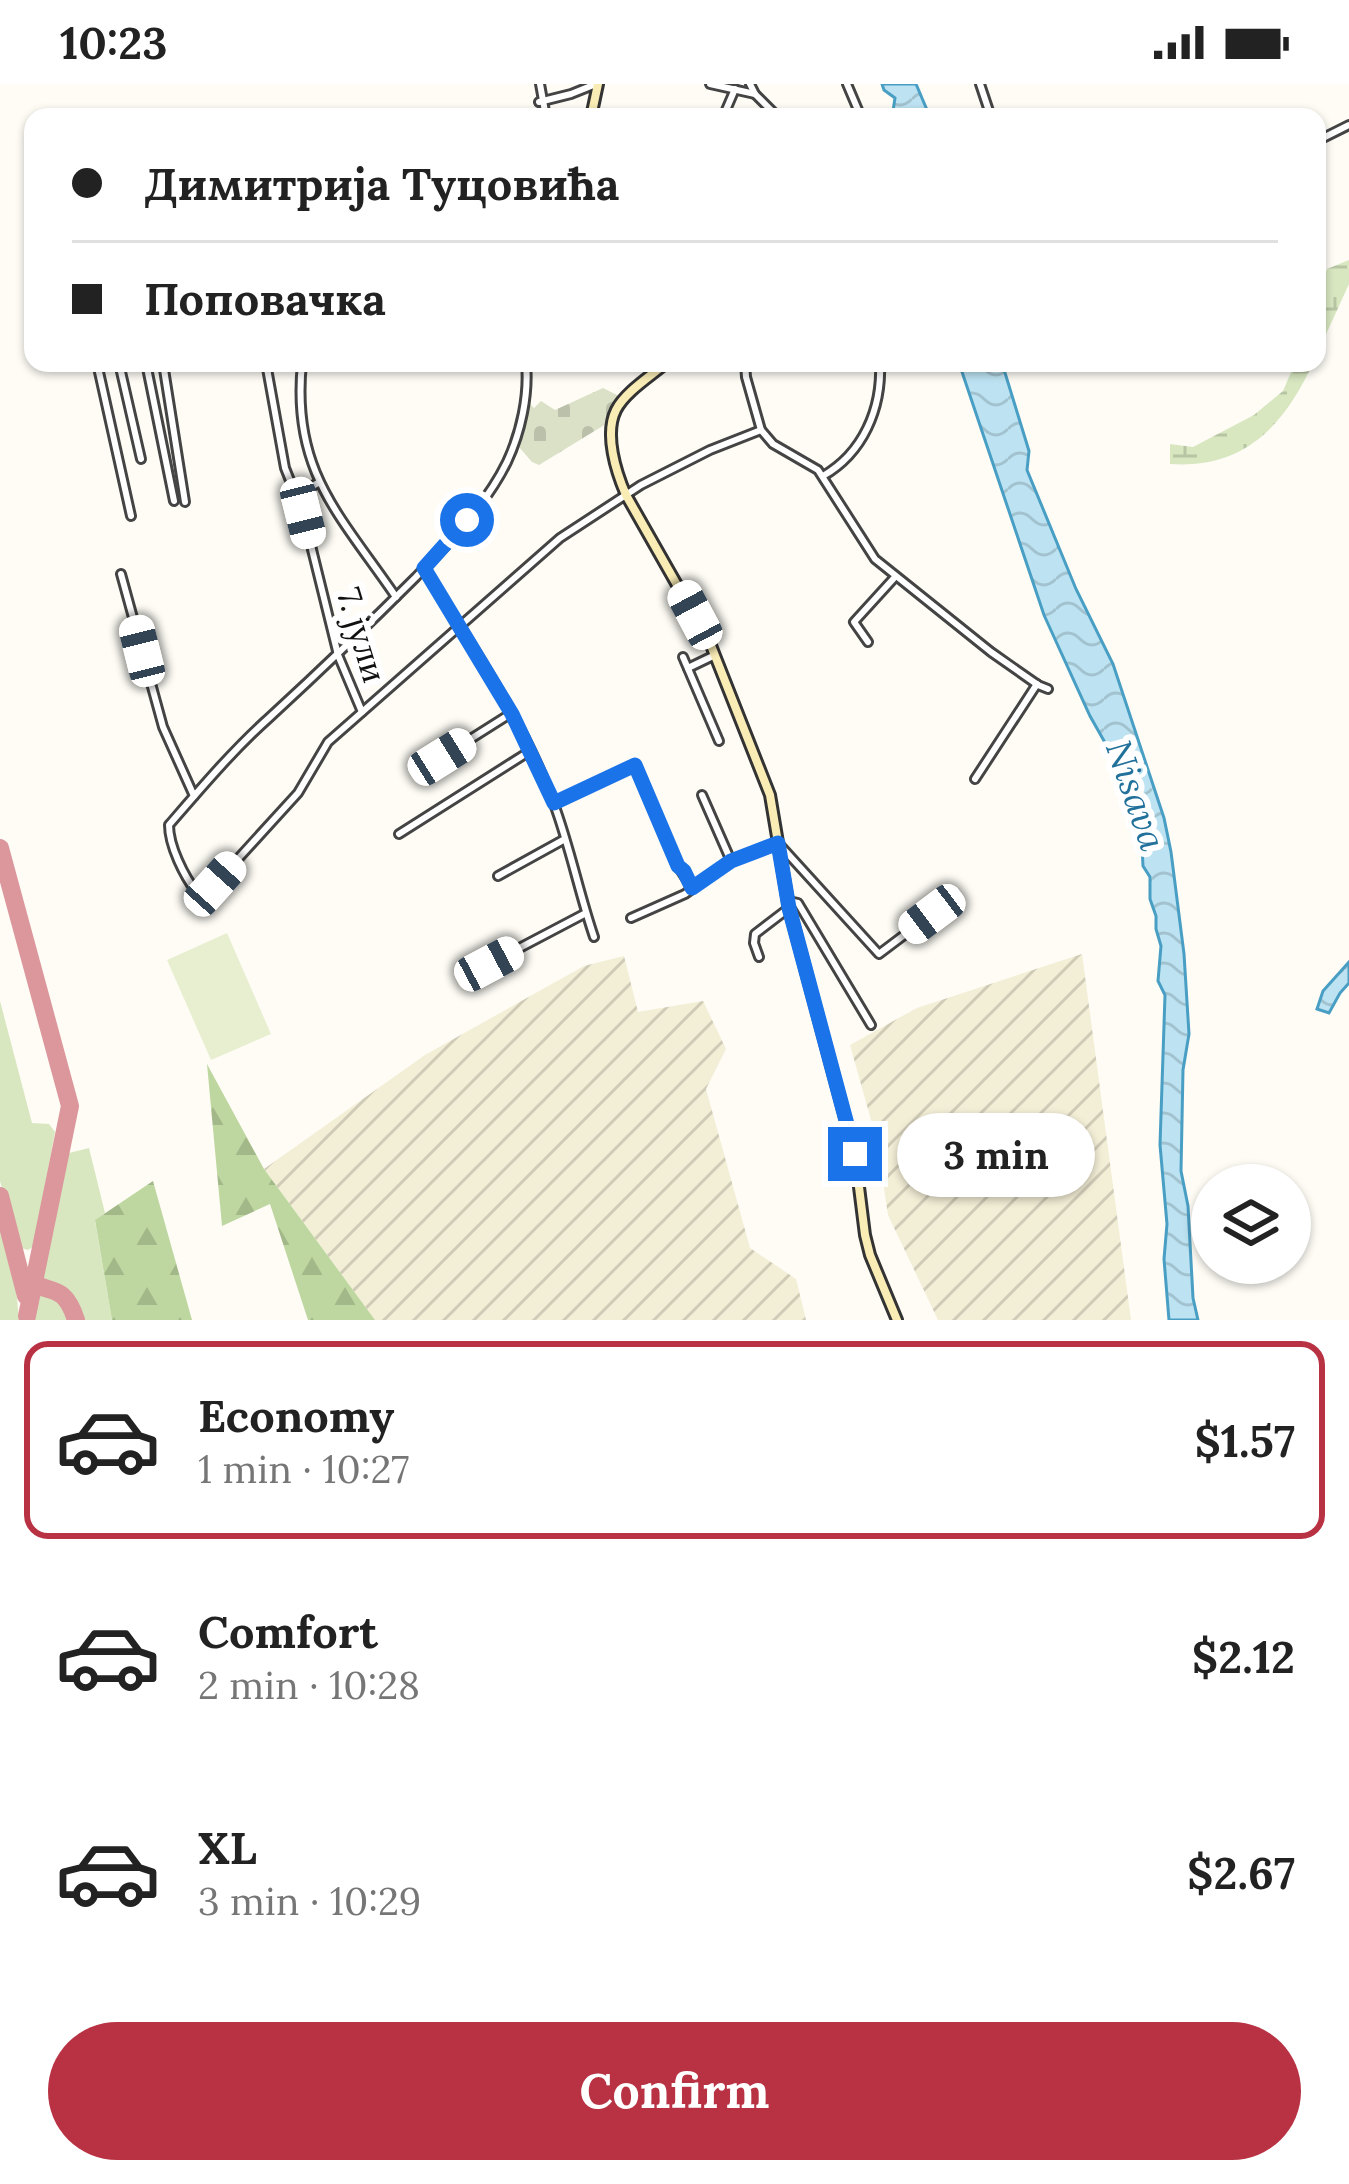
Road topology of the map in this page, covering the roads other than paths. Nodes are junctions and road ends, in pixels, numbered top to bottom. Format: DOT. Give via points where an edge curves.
graph roads {
  1 [pos="540,84"];
  2 [pos="597,84"];
  3 [pos="710,84"];
  4 [pos="750,84"];
  5 [pos="735,89"];
  6 [pos="755,94"];
  7 [pos="541,101"];
  8 [pos="543,108"];
  9 [pos="727,108"];
  10 [pos="769,108"];
  11 [pos="99,372"];
  12 [pos="121,372"];
  13 [pos="148,372"];
  14 [pos="164,372"];
  15 [pos="268,372"];
  16 [pos="301,372"];
  17 [pos="525,372"];
  18 [pos="656,372"];
  19 [pos="747,372"];
  20 [pos="880,372"];
  21 [pos="761,430"];
  22 [pos="141,459"];
  23 [pos="823,476"];
  24 [pos="319,483"];
  25 [pos="296,495"];
  26 [pos="626,495"];
  27 [pos="174,501"];
  28 [pos="185,502"];
  29 [pos="131,516"];
  30 [pos="424,568"];
  31 [pos="121,574"];
  32 [pos="895,578"];
  33 [pos="396,597"];
  34 [pos="460,627"];
  35 [pos="868,642"];
  36 [pos="715,655"];
  37 [pos="338,656"];
  38 [pos="682,657"];
  39 [pos="688,668"];
  40 [pos="1037,684"];
  41 [pos="1048,689"];
  42 [pos="362,712"];
  43 [pos="512,714"];
  44 [pos="719,741"];
  45 [pos="530,751"];
  46 [pos="442,757"];
  47 [pos="975,779"];
  48 [pos="702,795"];
  49 [pos="194,796"];
  50 [pos="554,803"];
  51 [pos="399,834"];
  52 [pos="565,839"];
  53 [pos="778,843"];
  54 [pos="731,861"];
  55 [pos="497,876"];
  56 [pos="692,888"];
  57 [pos="789,905"];
  58 [pos="586,913"];
  59 [pos="932,914"];
  60 [pos="631,918"];
  61 [pos="594,937"];
  62 [pos="760,957"];
  63 [pos="489,964"];
  64 [pos="872,1025"];
  65 [pos="897,1320"];
  1 -- 7 [label="street"];
  2 -- 7 [label="street"];
  3 -- 5 [label="street"];
  4 -- 6 [label="street"];
  5 -- 6 [label="street"];
  5 -- 9 [label="street"];
  6 -- 10 [label="street"];
  7 -- 8 [label="street"];
  11 -- 29 [label="street"];
  12 -- 22 [label="street"];
  13 -- 27 [label="street"];
  14 -- 28 [label="street"];
  15 -- 25 [label="street, 7. јули"];
  16 -- 24 [label="street" via="303,429"];
  17 -- 30 [label="street" via="507,461"];
  18 -- 26 [label="street" via="614,415"];
  19 -- 21 [label="street"];
  20 -- 23 [label="street" via="870,425 845,461"];
  21 -- 23 [label="street"];
  21 -- 26 [label="street"];
  23 -- 32 [label="street"];
  24 -- 25 [label="street"];
  24 -- 33 [label="street"];
  25 -- 37 [label="street, 7. јули"];
  26 -- 34 [label="street" via="560,538"];
  26 -- 36 [label="street"];
  30 -- 33 [label="street"];
  30 -- 34 [label="street"];
  31 -- 49 [label="street" via="164,728"];
  32 -- 35 [label="street" via="854,622"];
  32 -- 40 [label="street"];
  33 -- 37 [label="street"];
  34 -- 42 [label="street"];
  34 -- 43 [label="street"];
  36 -- 39 [label="street"];
  36 -- 53 [label="street" via="770,795"];
  37 -- 42 [label="street, 7. јули"];
  37 -- 49 [label="street"];
  38 -- 39 [label="street"];
  39 -- 44 [label="street"];
  40 -- 41 [label="street"];
  40 -- 47 [label="street"];
  42 -- 49 [label="street" via="328,742 298,793 210,889 197,893 168,830"];
  43 -- 45 [label="street"];
  43 -- 46 [label="street"];
  45 -- 50 [label="street"];
  45 -- 51 [label="street"];
  48 -- 54 [label="street"];
  50 -- 52 [label="street"];
  50 -- 56 [label="street" via="635,765"];
  52 -- 55 [label="street"];
  52 -- 58 [label="street"];
  53 -- 54 [label="street"];
  53 -- 57 [label="street"];
  53 -- 59 [label="street" via="879,954"];
  54 -- 56 [label="street"];
  56 -- 60 [label="street"];
  57 -- 62 [label="street" via="754,934"];
  57 -- 64 [label="street" via="798,903"];
  57 -- 65 [label="street" via="855,1154 870,1255"];
  58 -- 61 [label="street"];
  58 -- 63 [label="street"];
}
